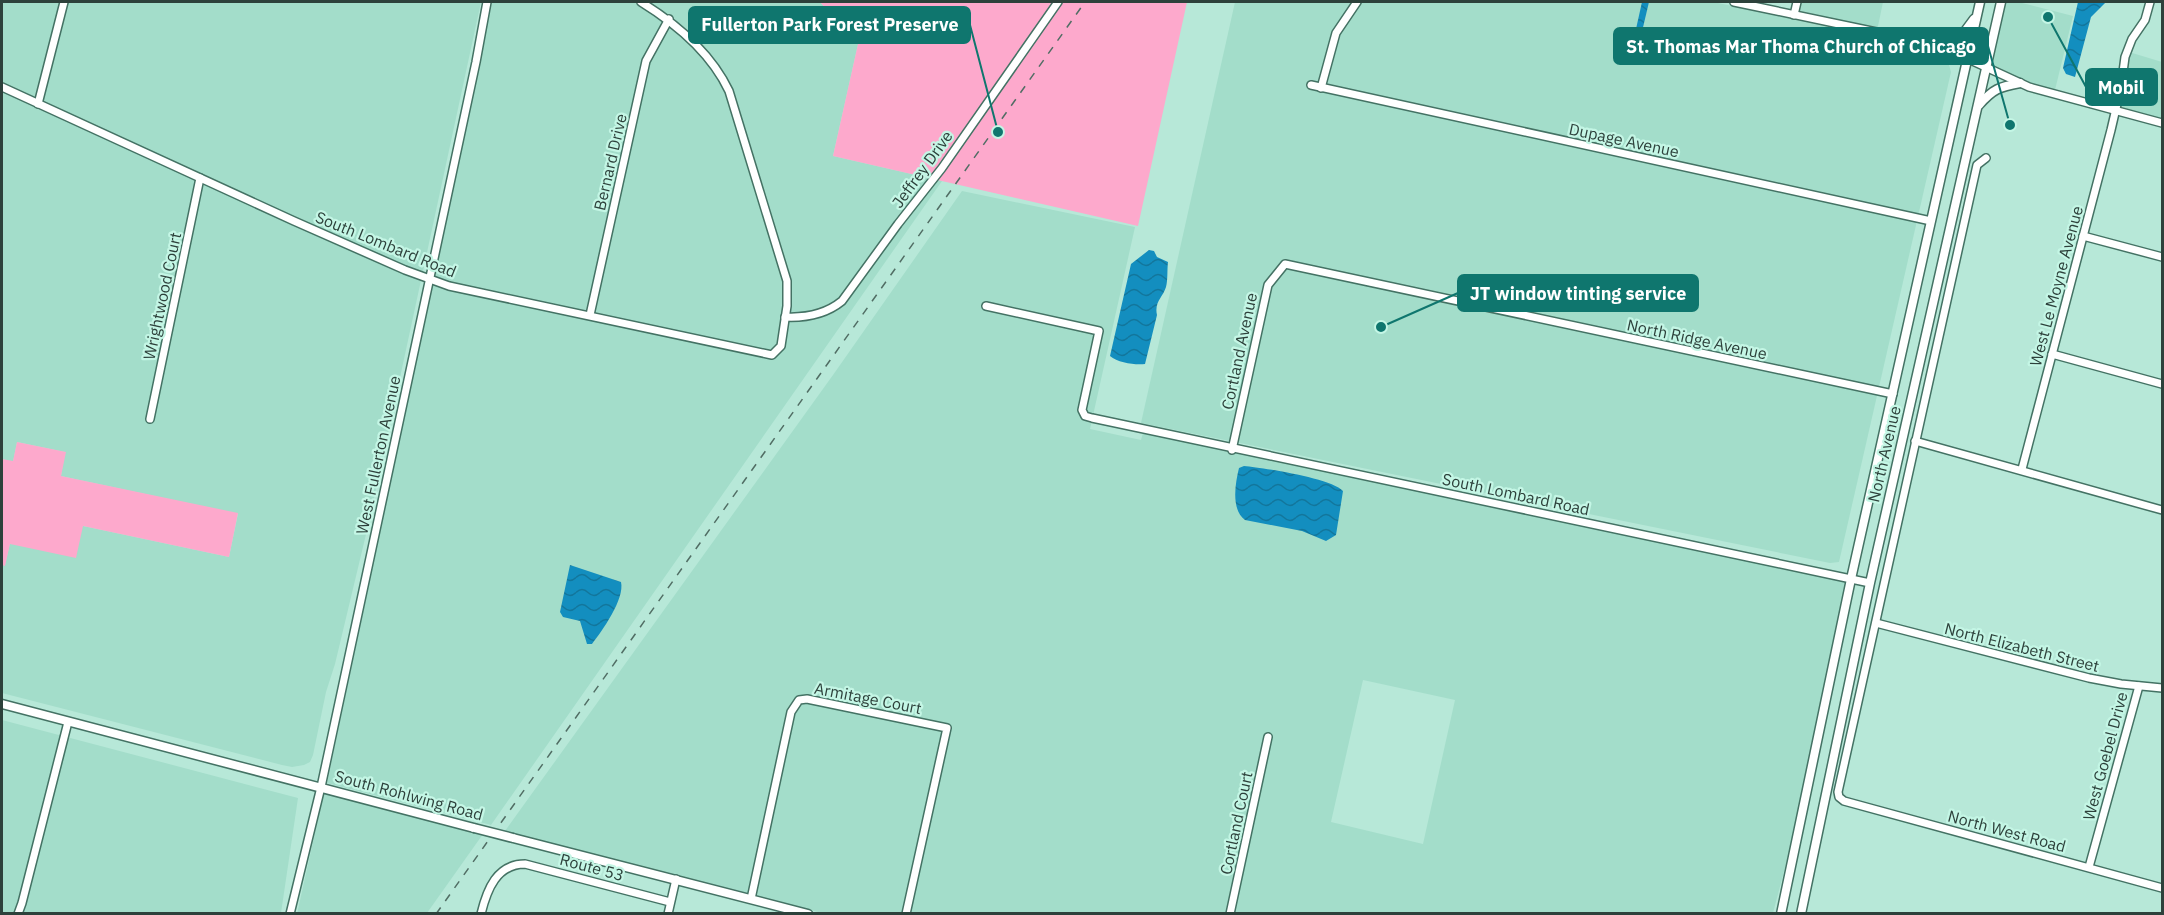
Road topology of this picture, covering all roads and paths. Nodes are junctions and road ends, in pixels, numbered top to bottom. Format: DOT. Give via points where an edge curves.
graph roads {
  1 [pos="64,2"];
  2 [pos="487,2"];
  3 [pos="640,2"];
  4 [pos="1058,2"];
  5 [pos="1358,2"];
  6 [pos="1734,2"];
  7 [pos="1797,2"];
  8 [pos="1980,2"];
  9 [pos="2001,2"];
  10 [pos="2150,2"];
  11 [pos="1977,14"];
  12 [pos="1794,15"];
  13 [pos="669,19"];
  14 [pos="1940,48"];
  15 [pos="1967,59"];
  16 [pos="1987,68"];
  17 [pos="2020,83"];
  18 [pos="1311,86"];
  19 [pos="2,87"];
  20 [pos="1321,88"];
  21 [pos="38,104"];
  22 [pos="1978,105"];
  23 [pos="2116,111"];
  24 [pos="2163,123"];
  25 [pos="1986,158"];
  26 [pos="200,178"];
  27 [pos="1931,221"];
  28 [pos="2084,236"];
  29 [pos="2163,257"];
  30 [pos="1285,264"];
  31 [pos="429,278"];
  32 [pos="986,306"];
  33 [pos="590,315"];
  34 [pos="785,317"];
  35 [pos="2052,354"];
  36 [pos="2163,384"];
  37 [pos="1893,394"];
  38 [pos="150,418"];
  39 [pos="1915,441"];
  40 [pos="1232,450"];
  41 [pos="2022,469"];
  42 [pos="2163,510"];
  43 [pos="1851,579"];
  44 [pos="1870,583"];
  45 [pos="1876,623"];
  46 [pos="2139,686"];
  47 [pos="2163,688"];
  48 [pos="2,704"];
  49 [pos="68,722"];
  50 [pos="1268,737"];
  51 [pos="321,787"];
  52 [pos="1844,801"];
  53 [pos="2089,867"];
  54 [pos="676,879"];
  55 [pos="2163,888"];
  56 [pos="751,898"];
  57 [pos="670,902"];
  58 [pos="18,914"];
  59 [pos="290,914"];
  60 [pos="482,914"];
  61 [pos="668,914"];
  62 [pos="808,914"];
  63 [pos="906,914"];
  64 [pos="1230,914"];
  65 [pos="1781,914"];
  66 [pos="1801,914"];
  1 -- 21 [label="street"];
  2 -- 31 [label="street, West Fullerton Avenue"];
  3 -- 13 [label="street"];
  4 -- 34 [label="street, Jeffrey Drive" via="935,178 842,301 818,314"];
  5 -- 20 [label="street" via="1336,33"];
  6 -- 12 [label="street"];
  7 -- 12 [label="street"];
  8 -- 11 [label="main road, North Avenue"];
  9 -- 16 [label="main road, North Avenue"];
  10 -- 23 [label="street, West Le Moyne Avenue" via="2125,57"];
  11 -- 14 [label="main road" via="1957,42"];
  11 -- 15 [label="main road, North Avenue"];
  12 -- 14 [label="street"];
  13 -- 33 [label="street, Bernard Drive" via="646,61"];
  13 -- 34 [label="street" via="716,66 729,91 784,267 788,293"];
  14 -- 15 [label="street"];
  15 -- 16 [label="street"];
  15 -- 27 [label="main road, North Avenue"];
  16 -- 17 [label="street"];
  16 -- 22 [label="main road, North Avenue"];
  17 -- 22 [label="main road" via="1991,91"];
  17 -- 23 [label="street"];
  18 -- 20 [label="street, Dupage Avenue"];
  19 -- 21 [label="street, South Lombard Road"];
  20 -- 27 [label="street, Dupage Avenue"];
  21 -- 26 [label="street, South Lombard Road"];
  22 -- 44 [label="main road, North Avenue"];
  23 -- 24 [label="street"];
  23 -- 28 [label="street, West Le Moyne Avenue"];
  25 -- 39 [label="street, North Avenue" via="1977,165"];
  26 -- 31 [label="street, South Lombard Road"];
  26 -- 38 [label="street, Wrightwood Court"];
  27 -- 37 [label="main road, North Avenue"];
  28 -- 29 [label="street"];
  28 -- 35 [label="street, West Le Moyne Avenue"];
  30 -- 37 [label="street, North Ridge Avenue"];
  30 -- 40 [label="street, Cortland Avenue" via="1268,285"];
  31 -- 33 [label="street, South Lombard Road" via="448,286"];
  31 -- 51 [label="street, West Fullerton Avenue"];
  32 -- 40 [label="street, South Lombard Road" via="1099,331 1085,416"];
  33 -- 34 [label="street, South Lombard Road" via="772,355 781,346"];
  35 -- 36 [label="street"];
  35 -- 41 [label="street, West Le Moyne Avenue"];
  37 -- 43 [label="main road, North Avenue"];
  39 -- 41 [label="street"];
  39 -- 45 [label="street, North Avenue"];
  40 -- 43 [label="street, South Lombard Road"];
  41 -- 42 [label="street"];
  43 -- 44 [label="street, South Lombard Road"];
  43 -- 65 [label="main road, North Avenue"];
  44 -- 66 [label="main road, North Avenue"];
  45 -- 46 [label="street, North Elizabeth Street" via="2089,678"];
  45 -- 52 [label="street, North Avenue" via="1838,792"];
  46 -- 47 [label="street, North Elizabeth Street"];
  46 -- 53 [label="street, West Goebel Drive"];
  48 -- 49 [label="main road, South Rohlwing Road"];
  49 -- 51 [label="main road, South Rohlwing Road"];
  49 -- 58 [label="street"];
  50 -- 64 [label="street, Cortland Court"];
  51 -- 54 [label="main road, South Rohlwing Road, bridge"];
  51 -- 59 [label="street, West Fullerton Avenue"];
  52 -- 53 [label="street, North West Road"];
  53 -- 55 [label="street, North West Road"];
  54 -- 56 [label="main road, South Rohlwing Road"];
  54 -- 57 [label="street"];
  56 -- 62 [label="main road, South Rohlwing Road"];
  56 -- 63 [label="street, Armitage Court" via="791,712 799,700 807,699 947,728"];
  57 -- 60 [label="street, Route 53" via="525,864 507,867 493,882"];
  57 -- 61 [label="street"];
}
